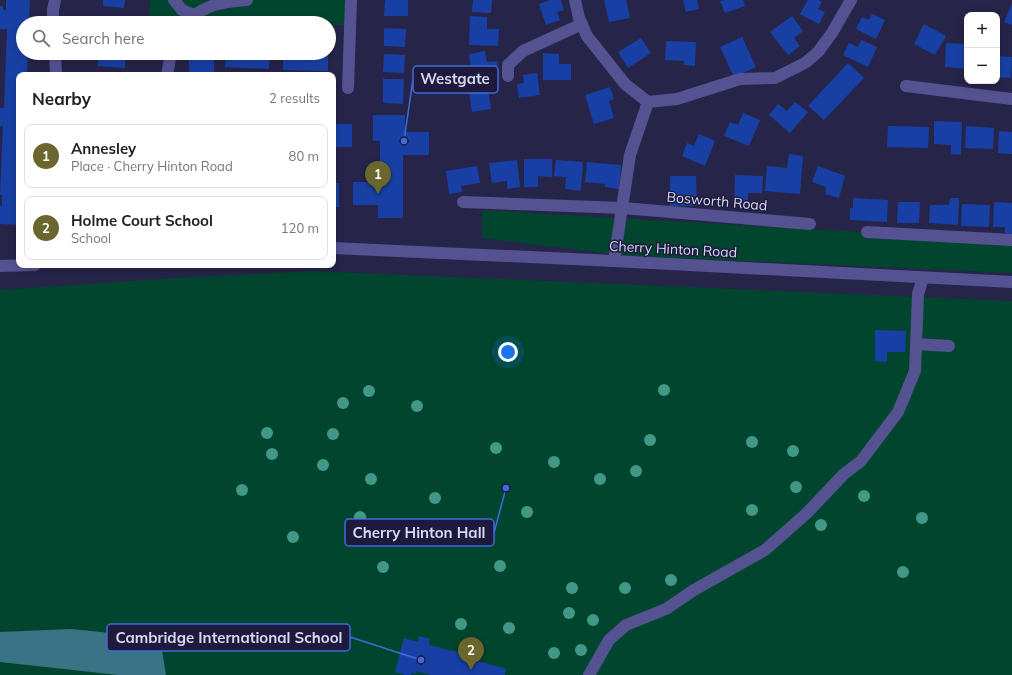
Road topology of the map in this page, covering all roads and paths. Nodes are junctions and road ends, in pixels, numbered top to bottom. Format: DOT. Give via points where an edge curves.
graph roads {
  1 [pos="55,0"];
  2 [pos="174,0"];
  3 [pos="247,0"];
  4 [pos="351,0"];
  5 [pos="575,0"];
  6 [pos="851,0"];
  7 [pos="53,16"];
  8 [pos="187,16"];
  9 [pos="194,16"];
  10 [pos="582,24"];
  11 [pos="55,60"];
  12 [pos="170,60"];
  13 [pos="56,72"];
  14 [pos="168,72"];
  15 [pos="508,76"];
  16 [pos="906,86"];
  17 [pos="348,88"];
  18 [pos="1012,99"];
  19 [pos="648,102"];
  20 [pos="463,202"];
  21 [pos="623,208"];
  22 [pos="810,224"];
  23 [pos="867,232"];
  24 [pos="1012,240"];
  25 [pos="336,248"];
  26 [pos="614,261"];
  27 [pos="0,266"];
  28 [pos="16,266"];
  29 [pos="923,278"];
  30 [pos="1012,282"];
  31 [pos="916,344"];
  32 [pos="949,346"];
  33 [pos="589,675"];
  1 -- 7 [label="street"];
  2 -- 8 [label="street"];
  3 -- 9 [label="street" via="225,2 204,9"];
  4 -- 17 [label="street"];
  5 -- 10 [label="street"];
  6 -- 19 [label="street" via="818,52 805,63 775,78 740,79 677,99"];
  10 -- 15 [label="street" via="523,51 508,65"];
  10 -- 19 [label="street" via="587,36 626,84"];
  11 -- 13 [label="street"];
  12 -- 14 [label="street"];
  16 -- 18 [label="street"];
  19 -- 21 [label="street" via="630,155"];
  20 -- 21 [label="street, Bosworth Road"];
  21 -- 22 [label="street, Bosworth Road"];
  21 -- 26 [label="street"];
  23 -- 24 [label="street"];
  25 -- 26 [label="street, Cherry Hinton Road"];
  26 -- 29 [label="street, Cherry Hinton Road"];
  27 -- 28 [label="street"];
  29 -- 30 [label="street, Cherry Hinton Road"];
  29 -- 31 [label="street" via="918,294"];
  31 -- 32 [label="street"];
  31 -- 33 [label="street" via="915,371 898,412 861,461 764,550 666,609 626,625 609,640"];
}
